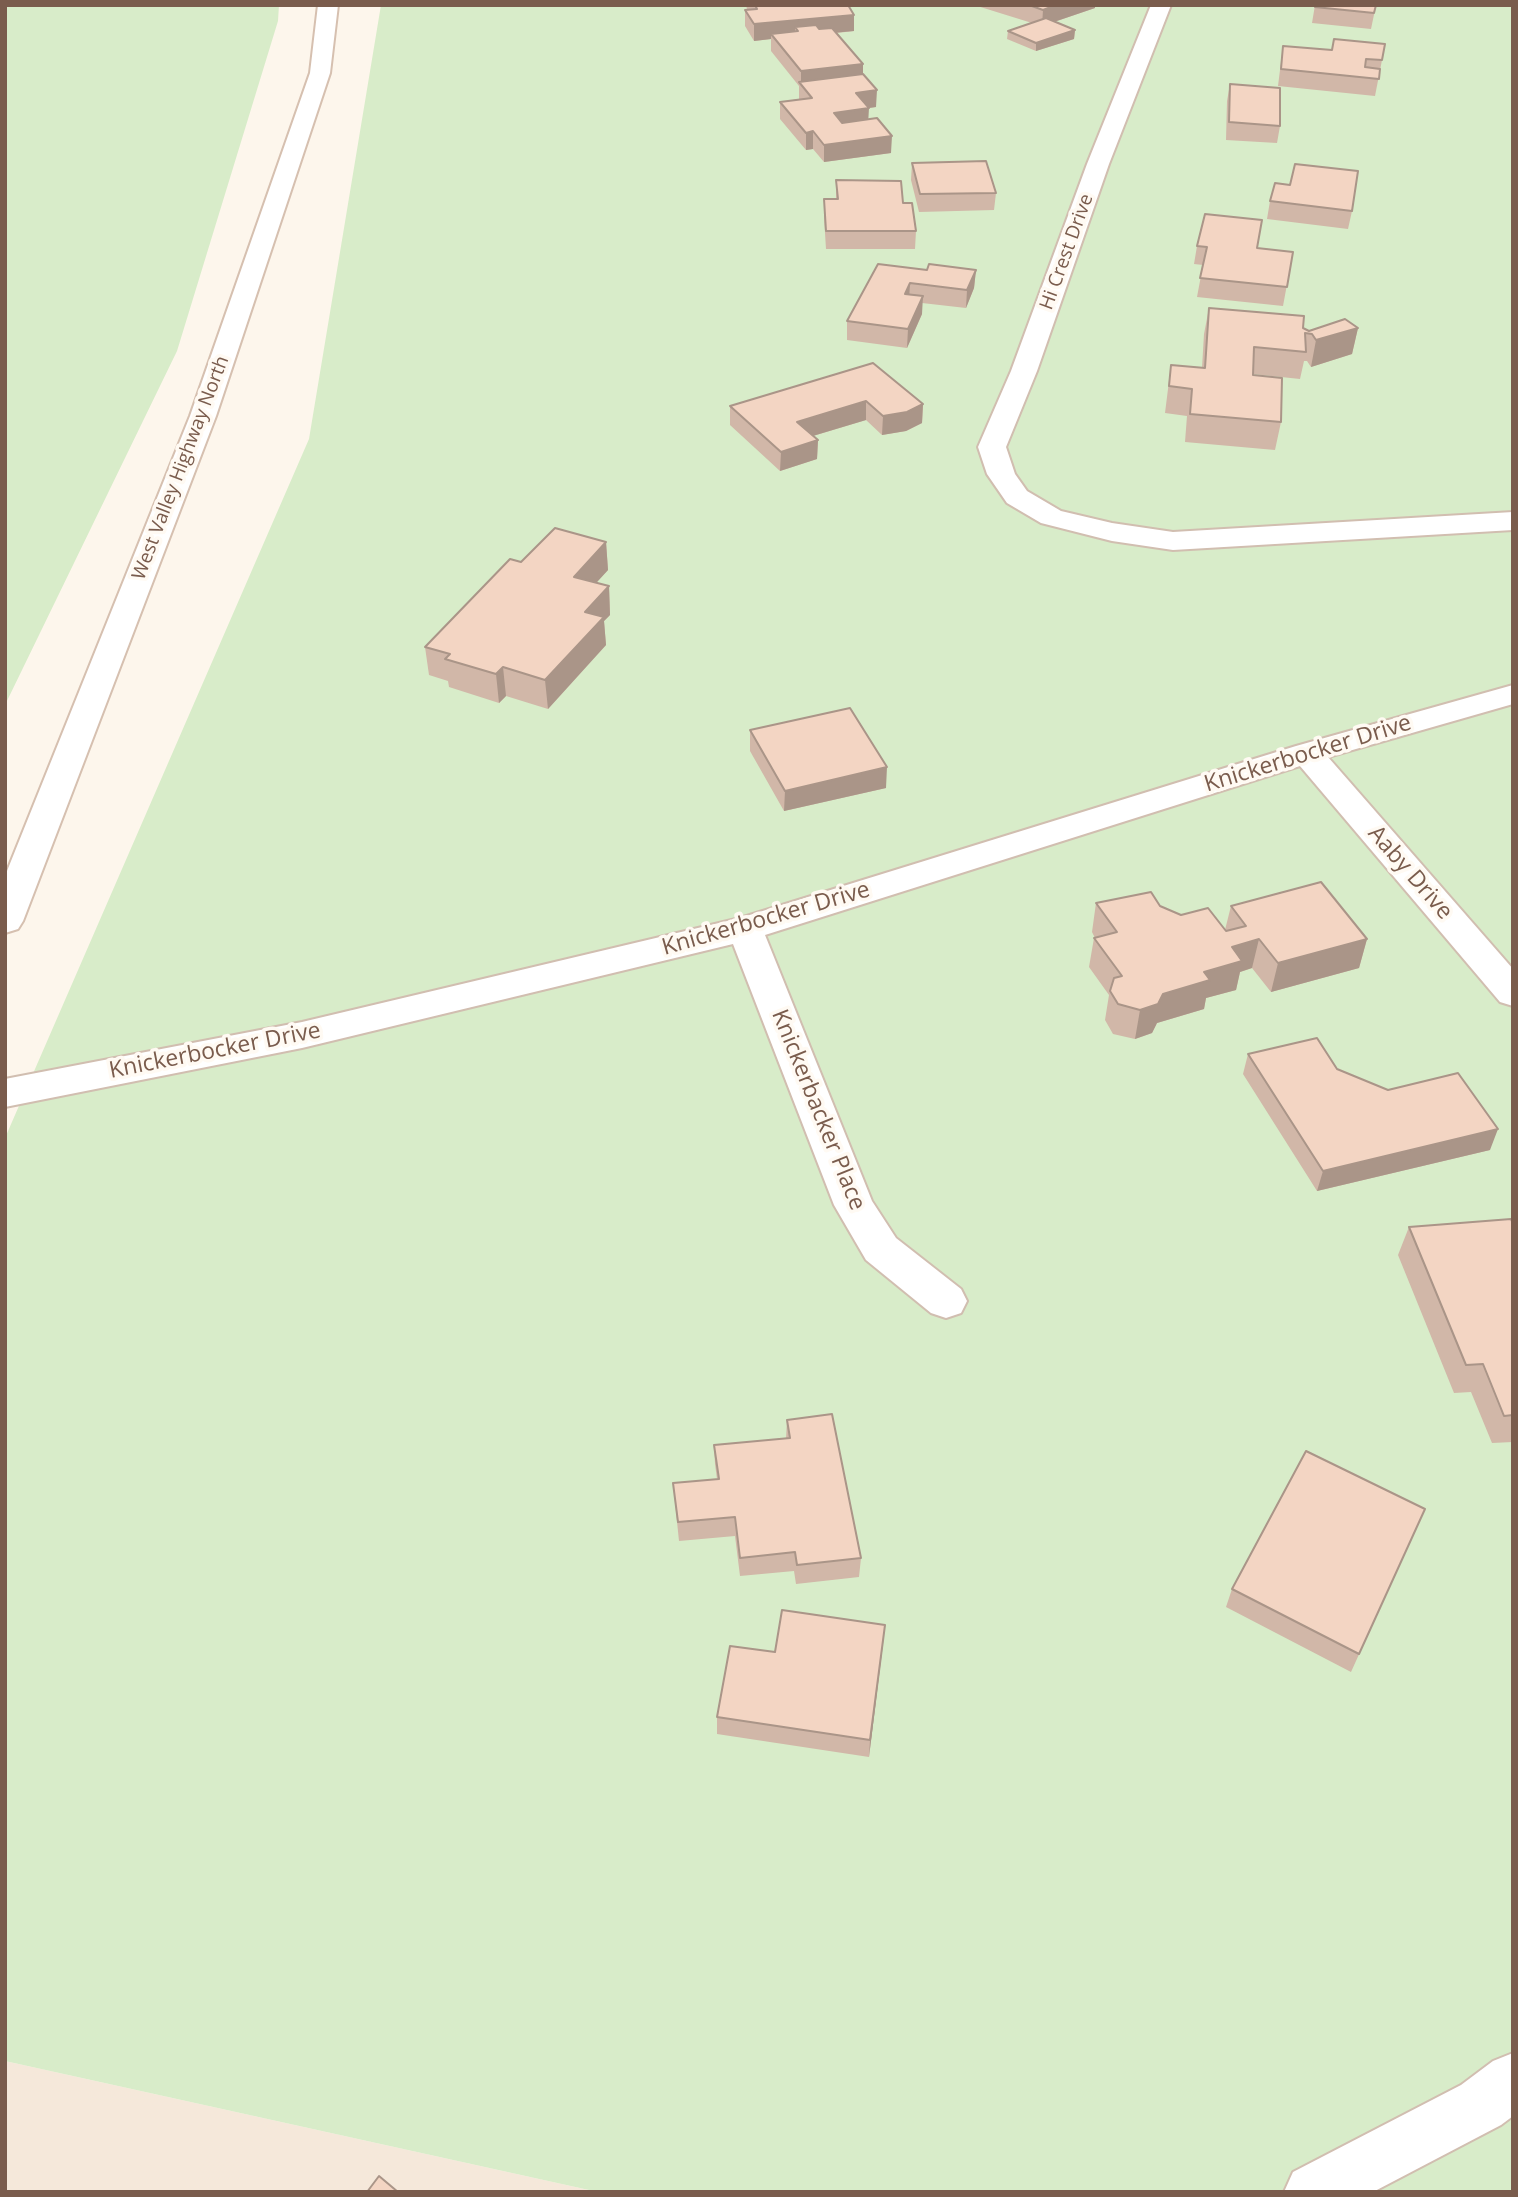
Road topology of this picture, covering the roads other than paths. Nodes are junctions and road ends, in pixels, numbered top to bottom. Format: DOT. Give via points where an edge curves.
graph roads {
  1 [pos="328,5"];
  2 [pos="1161,5"];
  3 [pos="1513,521"];
  4 [pos="1513,694"];
  5 [pos="1307,753"];
  6 [pos="5,921"];
  7 [pos="745,929"];
  8 [pos="1513,993"];
  9 [pos="5,1093"];
  10 [pos="946,1301"];
  11 [pos="1513,2081"];
  12 [pos="1313,2192"];
  1 -- 6 [label="street, West Valley Highway North" via="320,73 203,416"];
  2 -- 3 [label="street, Hi Crest Drive" via="992,447 1001,474 1017,497 1051,517 1173,541"];
  4 -- 5 [label="street, Knickerbocker Drive"];
  5 -- 7 [label="street, Knickerbocker Drive"];
  5 -- 8 [label="street, Aaby Drive"];
  7 -- 9 [label="street, Knickerbocker Drive" via="302,1035"];
  7 -- 10 [label="street, Knickerbacker Place" via="854,1205 881,1249"];
  11 -- 12 [label="street" via="1480,2105"];
}
